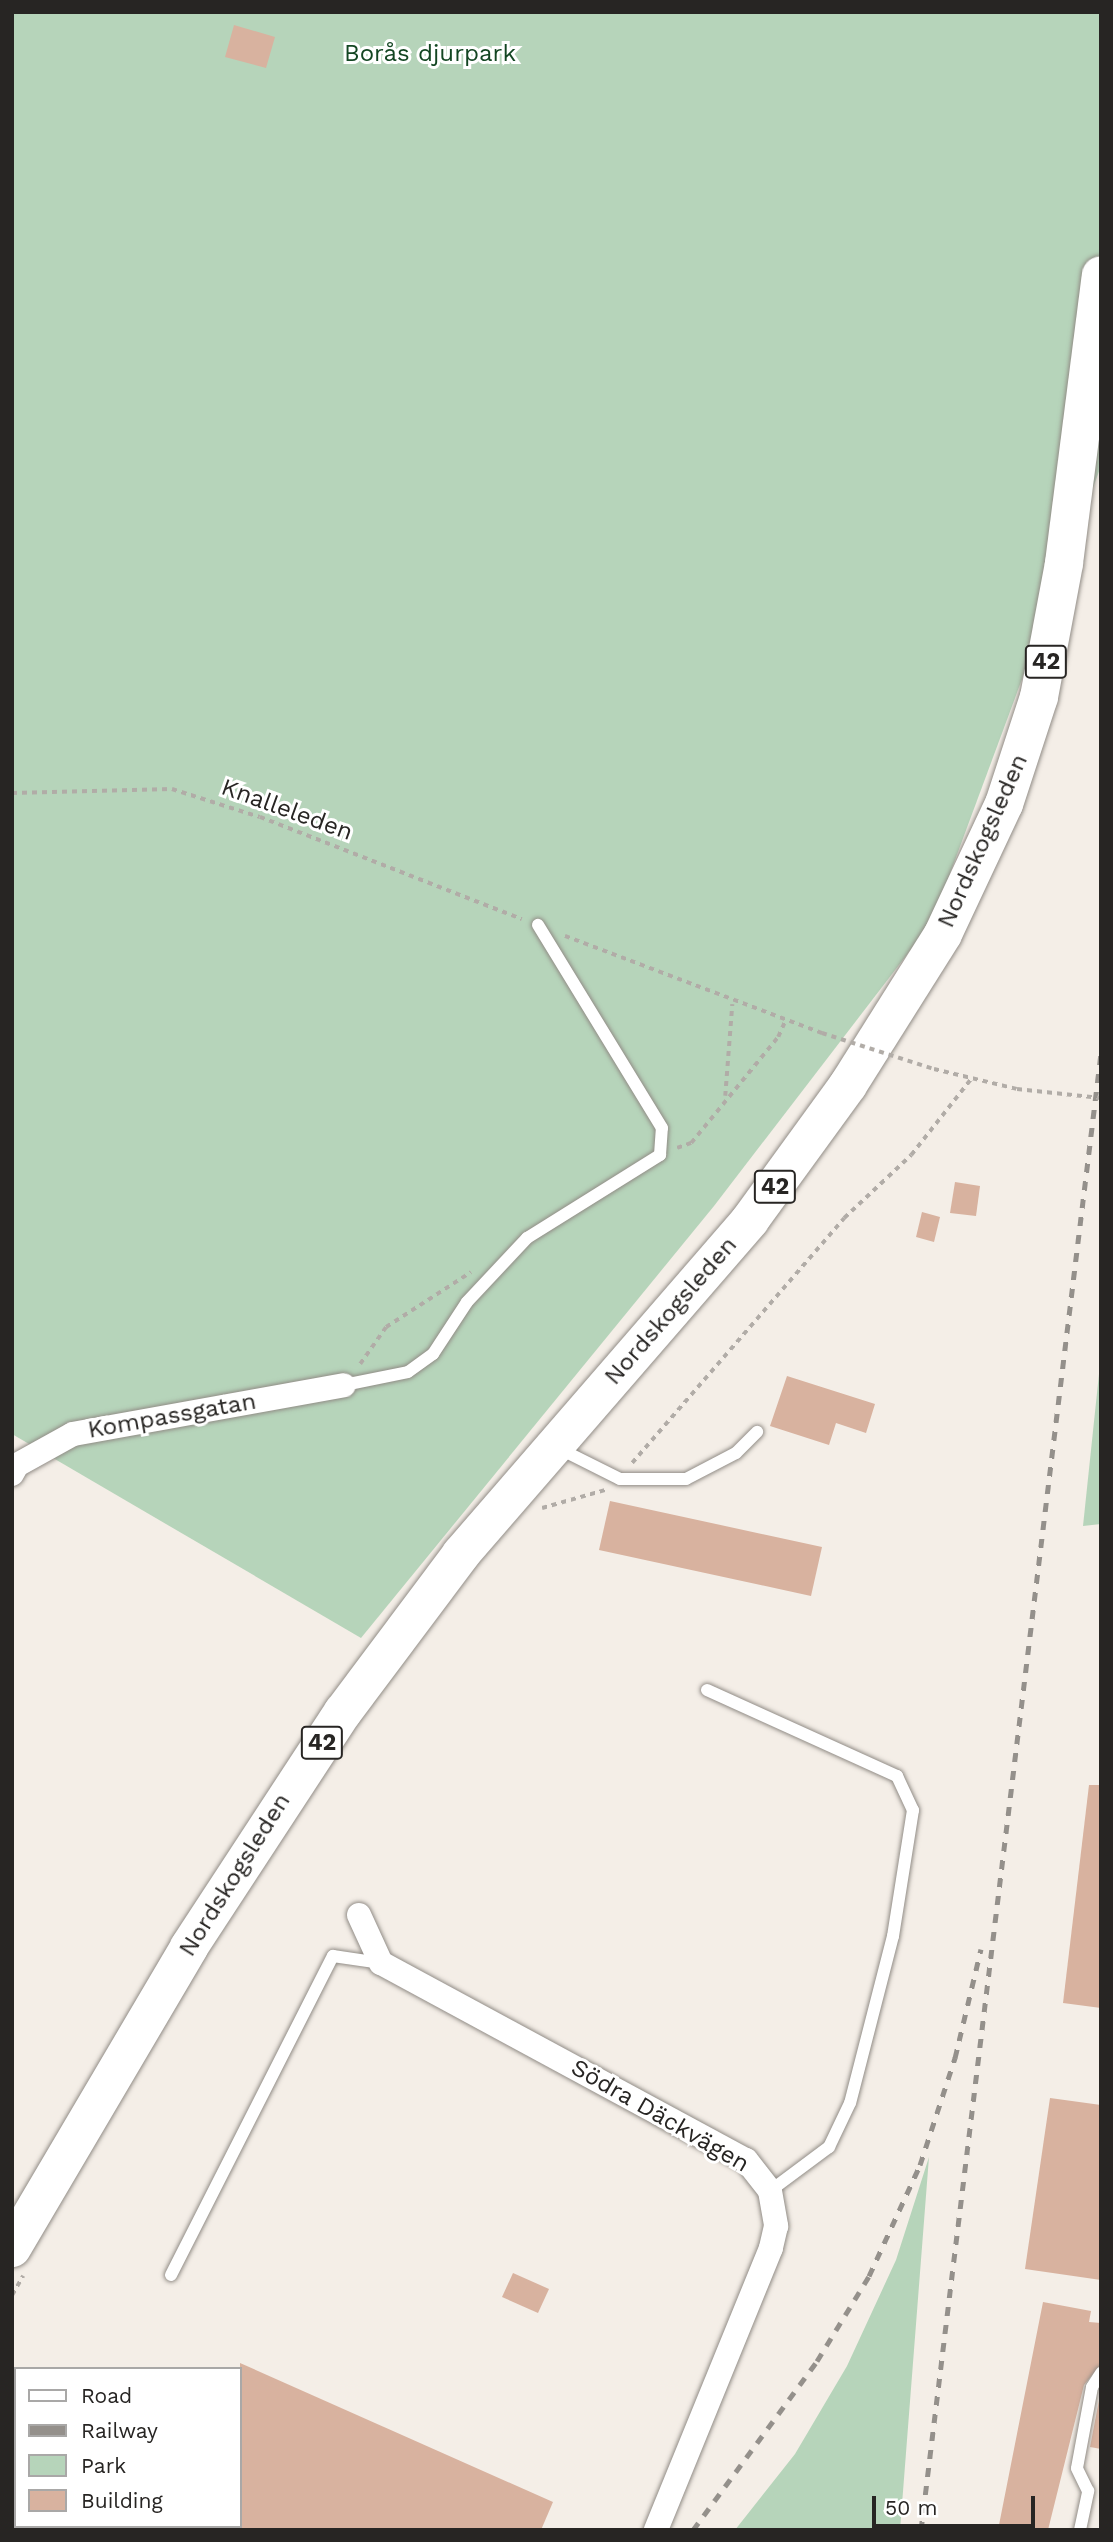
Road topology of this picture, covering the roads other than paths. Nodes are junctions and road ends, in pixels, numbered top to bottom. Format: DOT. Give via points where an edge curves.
graph roads {
  1 [pos="1101,275"];
  2 [pos="538,925"];
  3 [pos="344,1385"];
  4 [pos="757,1432"];
  5 [pos="552,1444"];
  6 [pos="12,1475"];
  7 [pos="707,1690"];
  8 [pos="359,1915"];
  9 [pos="381,1963"];
  10 [pos="770,2192"];
  11 [pos="12,2248"];
  12 [pos="171,2275"];
  13 [pos="1101,2373"];
  14 [pos="656,2530"];
  15 [pos="1080,2530"];
  1 -- 5 [label="main road, Nordskogsleden / 42" via="1064,563 1039,696 984,851 891,1018 797,1157 696,1284"];
  2 -- 3 [label="lane" via="662,1128 660,1155 527,1238 474,1293 433,1354 408,1372"];
  3 -- 6 [label="street, Kompassgatan" via="73,1434 18,1465"];
  4 -- 5 [label="lane" via="736,1453 686,1479 620,1479"];
  5 -- 11 [label="main road, Nordskogsleden / 42" via="391,1646 275,1810"];
  7 -- 10 [label="lane" via="897,1776 913,1810 893,1936 850,2103 829,2147"];
  8 -- 9 [label="street"];
  9 -- 10 [label="street, Södra Däckvägen" via="746,2160"];
  9 -- 12 [label="lane" via="333,1956"];
  10 -- 14 [label="street, Södra Däckvägen" via="776,2226 771,2248"];
  13 -- 15 [label="lane" via="1092,2387 1077,2468 1088,2491"];
}
